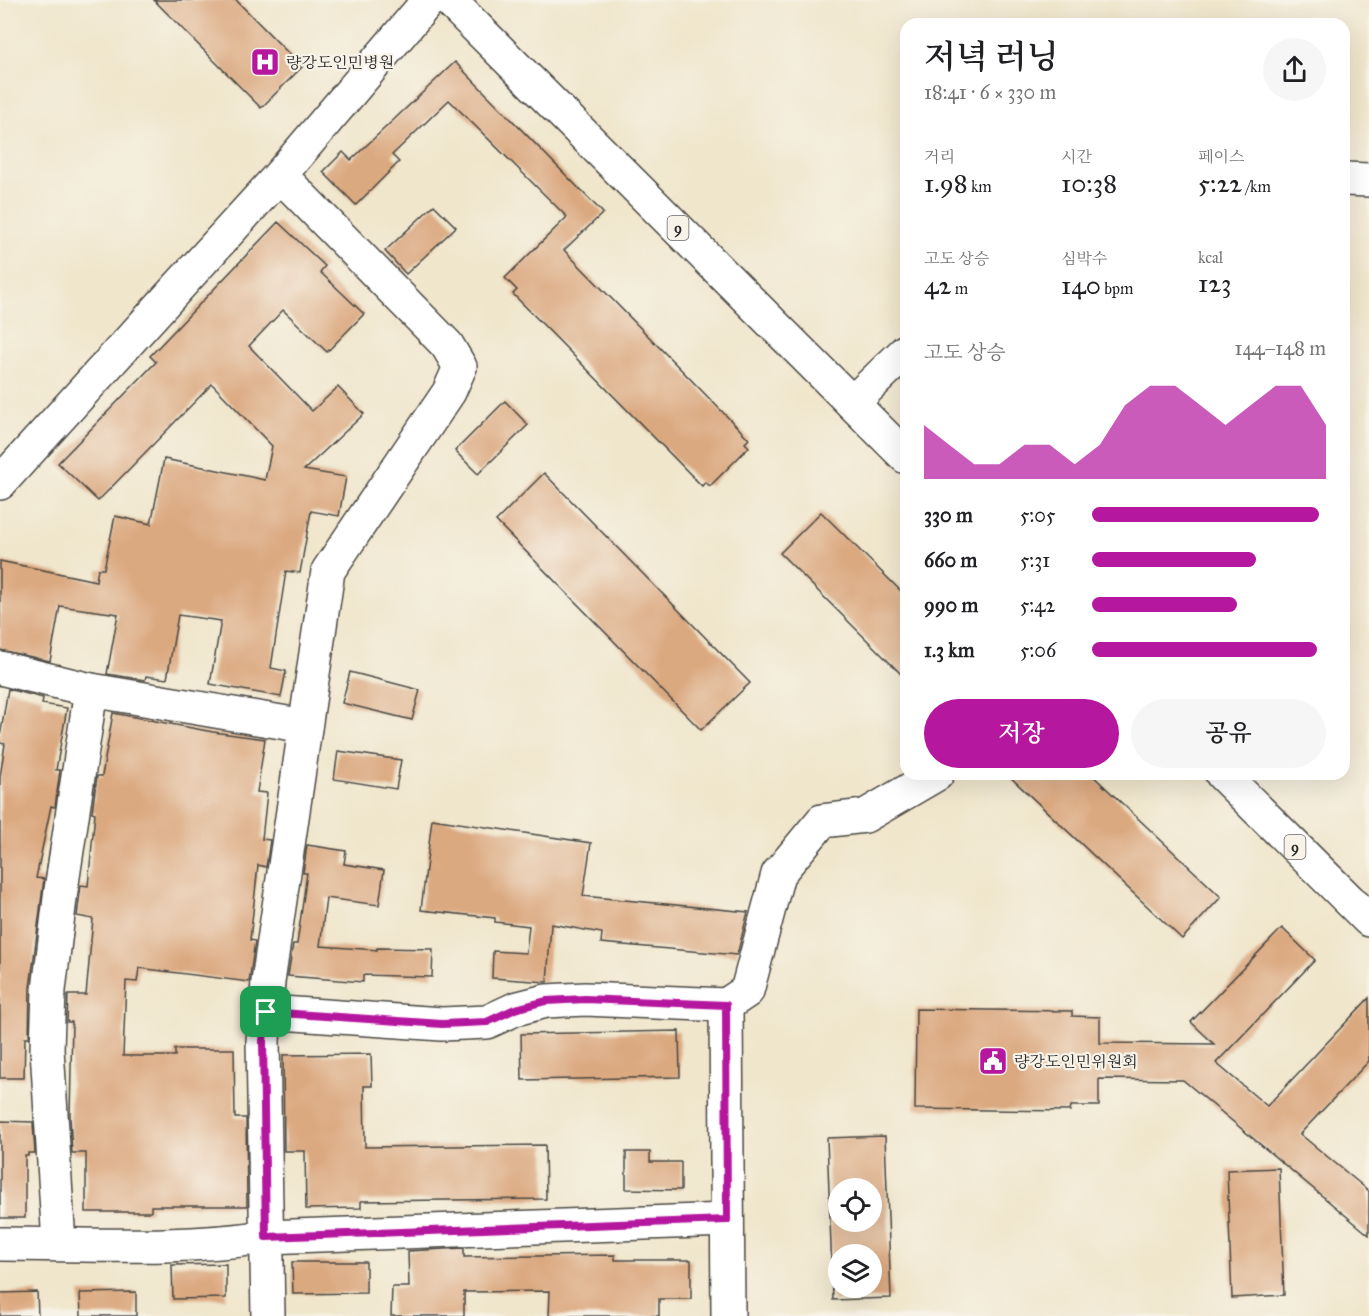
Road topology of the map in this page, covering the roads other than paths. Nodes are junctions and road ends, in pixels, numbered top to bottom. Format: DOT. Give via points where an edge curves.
graph roads {
  1 [pos="429,0"];
  2 [pos="449,0"];
  3 [pos="280,175"];
  4 [pos="1350,179"];
  5 [pos="1369,180"];
  6 [pos="900,357"];
  7 [pos="852,403"];
  8 [pos="900,451"];
  9 [pos="0,483"];
  10 [pos="0,668"];
  11 [pos="91,690"];
  12 [pos="305,726"];
  13 [pos="927,780"];
  14 [pos="1227,780"];
  15 [pos="1369,920"];
  16 [pos="726,1005"];
  17 [pos="266,1012"];
  18 [pos="727,1220"];
  19 [pos="266,1237"];
  20 [pos="0,1244"];
  21 [pos="59,1244"];
  22 [pos="268,1316"];
  23 [pos="728,1316"];
  1 -- 3 [label="street"];
  2 -- 7 [label="street, 9"];
  3 -- 9 [label="street"];
  3 -- 12 [label="street" via="447,345 460,367 449,392 328,571"];
  4 -- 5 [label="street"];
  6 -- 7 [label="street"];
  7 -- 8 [label="street, 9"];
  10 -- 11 [label="street"];
  11 -- 12 [label="street"];
  11 -- 21 [label="street" via="49,990 47,1048"];
  12 -- 17 [label="street"];
  13 -- 16 [label="street" via="865,816 822,821 778,874 747,991"];
  14 -- 15 [label="street, 9"];
  16 -- 17 [label="street" via="546,1001 487,1022 442,1024"];
  16 -- 18 [label="street"];
  17 -- 19 [label="street"];
  18 -- 19 [label="street"];
  18 -- 23 [label="street"];
  19 -- 21 [label="street" via="230,1242"];
  19 -- 22 [label="street"];
  20 -- 21 [label="street"];
}
